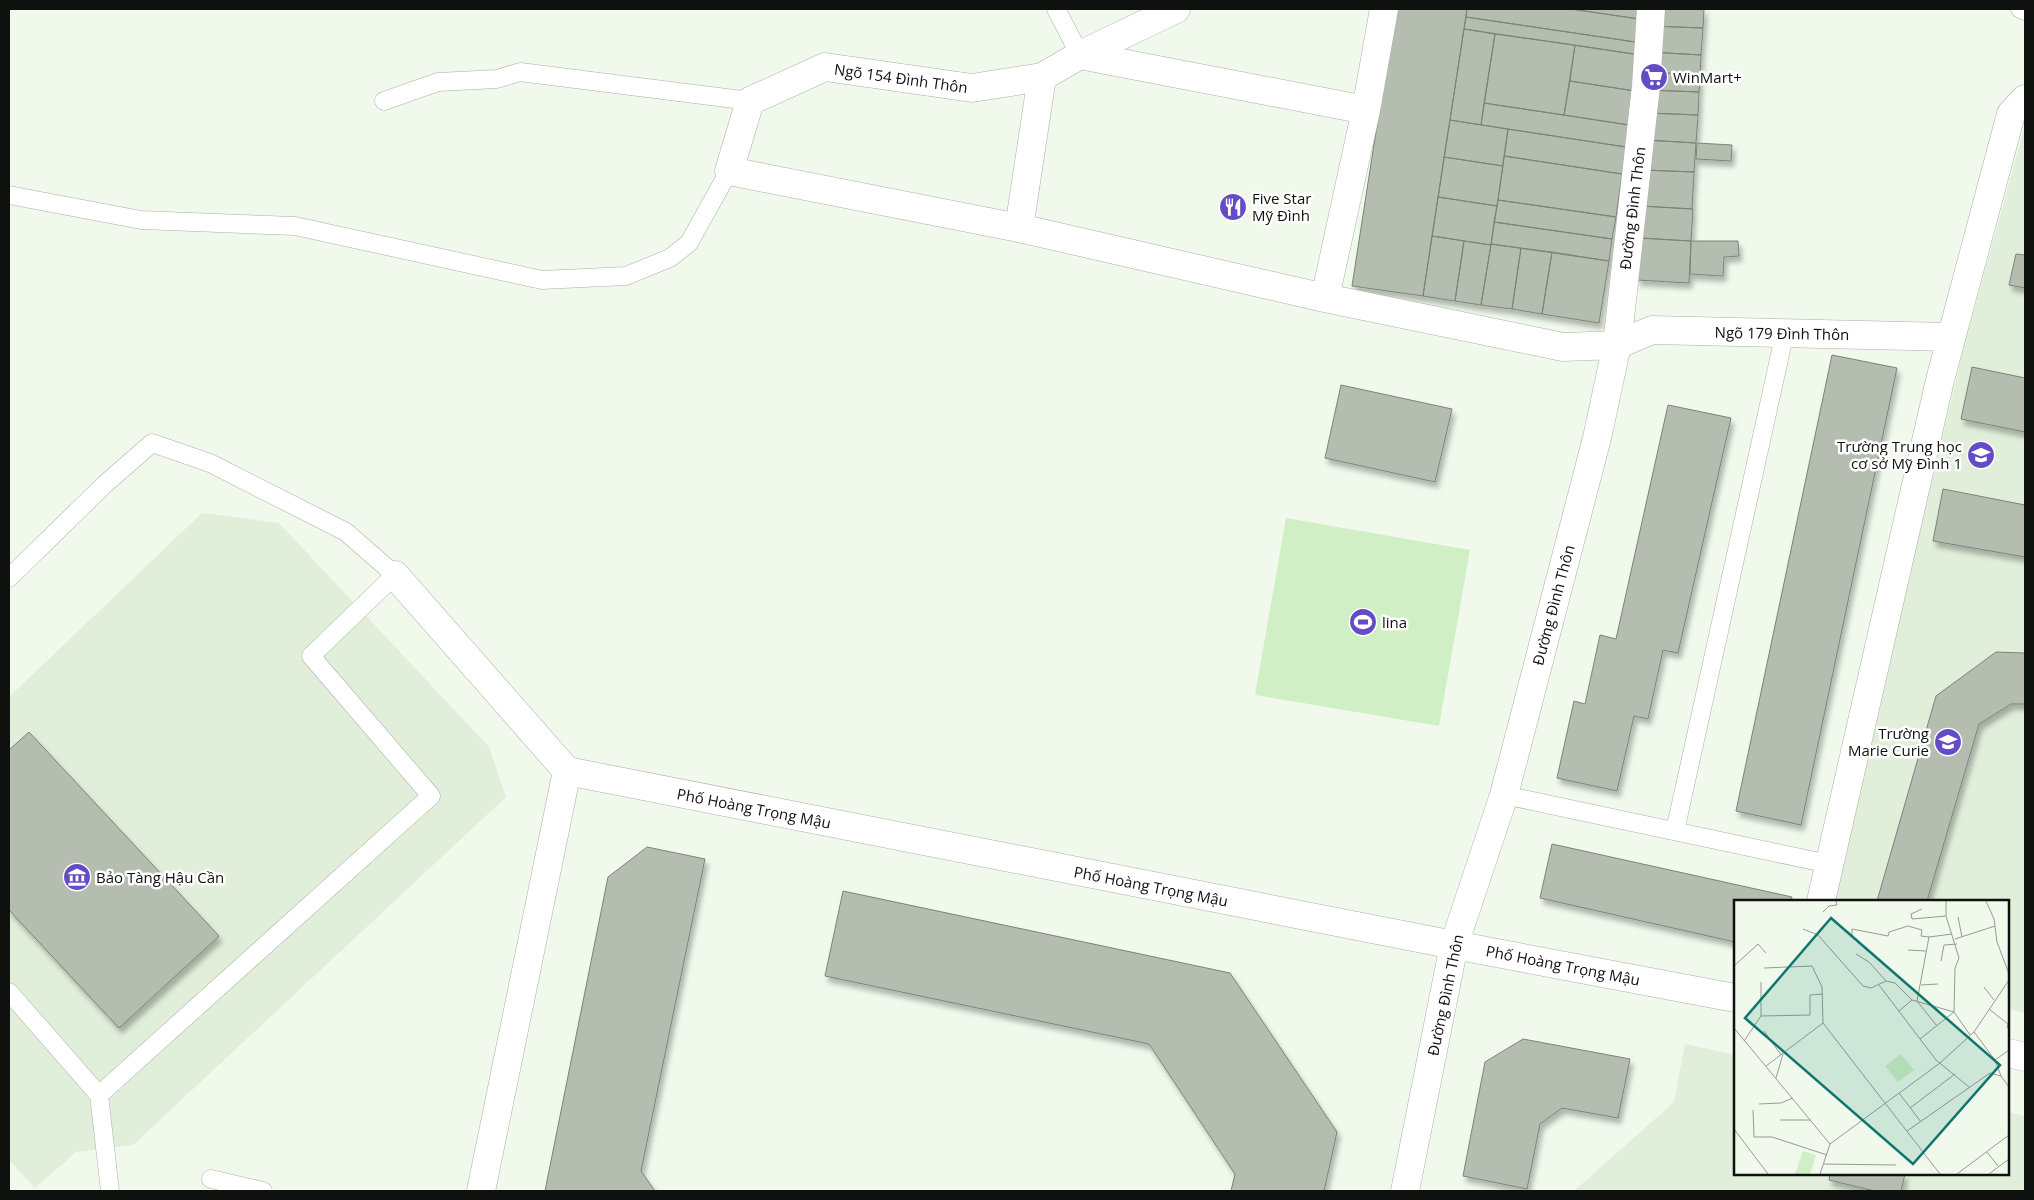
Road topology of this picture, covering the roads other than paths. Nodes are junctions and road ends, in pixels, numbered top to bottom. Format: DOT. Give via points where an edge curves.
graph roads {
  1 [pos="1056,9"];
  2 [pos="1176,9"];
  3 [pos="1384,9"];
  4 [pos="1651,9"];
  5 [pos="2020,9"];
  6 [pos="2025,10"];
  7 [pos="1080,55"];
  8 [pos="1042,77"];
  9 [pos="2025,99"];
  10 [pos="384,100"];
  11 [pos="750,101"];
  12 [pos="1366,110"];
  13 [pos="729,171"];
  14 [pos="9,195"];
  15 [pos="1019,228"];
  16 [pos="1325,298"];
  17 [pos="1785,332"];
  18 [pos="1951,337"];
  19 [pos="1617,345"];
  20 [pos="395,575"];
  21 [pos="9,578"];
  22 [pos="567,771"];
  23 [pos="1504,795"];
  24 [pos="1675,831"];
  25 [pos="1829,864"];
  26 [pos="1821,900"];
  27 [pos="1454,945"];
  28 [pos="9,992"];
  29 [pos="1734,998"];
  30 [pos="2009,1053"];
  31 [pos="2025,1056"];
  32 [pos="99,1095"];
  33 [pos="211,1179"];
  34 [pos="110,1191"];
  35 [pos="264,1191"];
  36 [pos="481,1191"];
  37 [pos="1405,1191"];
  1 -- 7 [label="lane"];
  2 -- 7 [label="street, Ngõ 154 Đình Thôn"];
  3 -- 12 [label="street"];
  4 -- 19 [label="street, Đường Đình Thôn" via="1646,86"];
  5 -- 6 [label="lane"];
  7 -- 8 [label="street, Ngõ 154 Đình Thôn"];
  7 -- 12 [label="street"];
  8 -- 11 [label="street, Ngõ 154 Đình Thôn" via="972,88 825,68"];
  8 -- 15 [label="street"];
  9 -- 18 [label="street" via="2011,114"];
  10 -- 11 [label="lane" via="438,82 497,79 520,72"];
  11 -- 13 [label="street"];
  12 -- 16 [label="street"];
  13 -- 14 [label="lane" via="689,243 670,258 626,276 542,280 295,226 141,220"];
  13 -- 15 [label="street"];
  15 -- 16 [label="street"];
  16 -- 19 [label="street" via="1563,348"];
  17 -- 18 [label="street, Ngõ 179 Đình Thôn"];
  17 -- 19 [label="street, Ngõ 179 Đình Thôn" via="1652,330"];
  17 -- 24 [label="lane"];
  18 -- 25 [label="street"];
  19 -- 23 [label="street, Đường Đình Thôn" via="1597,438"];
  20 -- 21 [label="lane" via="346,532 210,463 152,443"];
  20 -- 22 [label="street"];
  20 -- 32 [label="lane" via="311,656 432,796"];
  22 -- 27 [label="street, Phố Hoàng Trọng Mậu"];
  22 -- 36 [label="street"];
  23 -- 24 [label="lane"];
  23 -- 27 [label="street, Đường Đình Thôn"];
  24 -- 25 [label="lane"];
  25 -- 26 [label="street"];
  27 -- 29 [label="street, Phố Hoàng Trọng Mậu"];
  27 -- 37 [label="street, Đường Đình Thôn"];
  28 -- 32 [label="lane"];
  30 -- 31 [label="street"];
  32 -- 34 [label="lane"];
  33 -- 35 [label="lane"];
}
